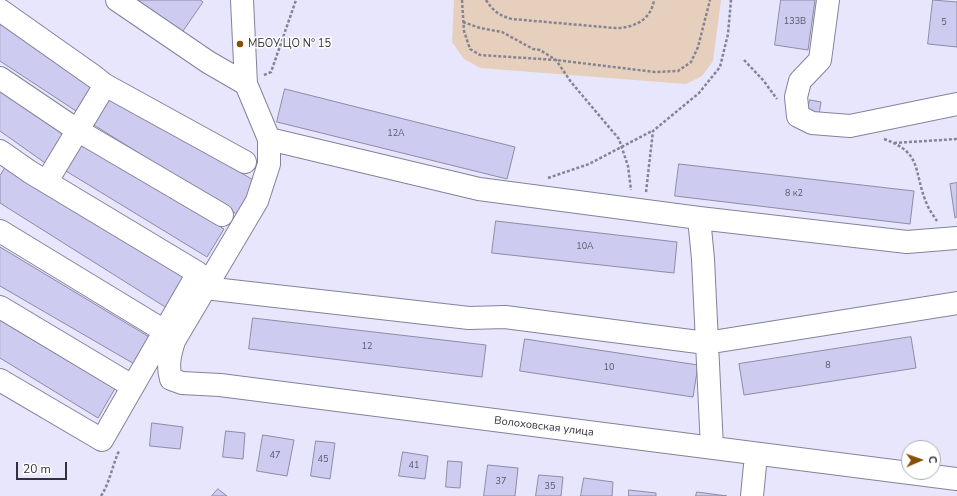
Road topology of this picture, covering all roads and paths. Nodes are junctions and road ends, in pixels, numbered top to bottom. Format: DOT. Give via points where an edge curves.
graph roads {
  1 [pos="116,0"];
  2 [pos="242,0"];
  3 [pos="296,0"];
  4 [pos="462,0"];
  5 [pos="486,0"];
  6 [pos="654,0"];
  7 [pos="710,0"];
  8 [pos="731,0"];
  9 [pos="828,0"];
  10 [pos="0,10"];
  11 [pos="463,22"];
  12 [pos="556,60"];
  13 [pos="744,60"];
  14 [pos="0,78"];
  15 [pos="246,84"];
  16 [pos="105,86"];
  17 [pos="780,104"];
  18 [pos="957,104"];
  19 [pos="77,130"];
  20 [pos="653,131"];
  21 [pos="880,138"];
  22 [pos="269,139"];
  23 [pos="957,139"];
  24 [pos="894,143"];
  25 [pos="621,148"];
  26 [pos="0,151"];
  27 [pos="245,162"];
  28 [pos="542,180"];
  29 [pos="47,181"];
  30 [pos="641,210"];
  31 [pos="222,215"];
  32 [pos="699,218"];
  33 [pos="0,231"];
  34 [pos="953,238"];
  35 [pos="205,288"];
  36 [pos="957,303"];
  37 [pos="0,307"];
  38 [pos="170,336"];
  39 [pos="706,343"];
  40 [pos="0,380"];
  41 [pos="132,386"];
  42 [pos="712,448"];
  43 [pos="756,455"];
  44 [pos="957,479"];
  45 [pos="752,496"];
  1 -- 15 [label="street" via="208,62"];
  2 -- 15 [label="street"];
  3 -- 15 [label="path" via="270,72"];
  4 -- 11 [label="path"];
  5 -- 6 [label="path" via="493,10 512,19 627,28 636,25 650,11"];
  7 -- 12 [label="path" via="698,46 691,62 678,71 655,72"];
  8 -- 20 [label="path" via="728,34 720,67 699,93"];
  9 -- 18 [label="street" via="820,60 800,81 796,97 798,116 812,123 850,126"];
  10 -- 16 [label="street"];
  11 -- 12 [label="path" via="502,32"];
  11 -- 12 [label="path" via="470,49 480,55"];
  12 -- 25 [label="path" via="619,139"];
  13 -- 17 [label="path" via="763,80"];
  14 -- 19 [label="street"];
  15 -- 22 [label="street"];
  16 -- 19 [label="street"];
  16 -- 27 [label="street"];
  19 -- 29 [label="street"];
  19 -- 31 [label="street"];
  20 -- 25 [label="path"];
  20 -- 30 [label="path"];
  21 -- 24 [label="path"];
  22 -- 30 [label="street" via="479,188"];
  22 -- 35 [label="street" via="269,164 257,201"];
  23 -- 24 [label="path"];
  24 -- 34 [label="path" via="909,153 919,173 926,202"];
  25 -- 28 [label="path" via="589,164"];
  25 -- 30 [label="path" via="628,166 630,188"];
  26 -- 29 [label="street"];
  29 -- 38 [label="street" via="198,273"];
  30 -- 32 [label="street"];
  32 -- 34 [label="street" via="907,242"];
  32 -- 39 [label="street"];
  33 -- 38 [label="street"];
  35 -- 38 [label="street"];
  35 -- 39 [label="street" via="469,318 505,317"];
  36 -- 39 [label="street"];
  37 -- 41 [label="street"];
  38 -- 41 [label="street"];
  38 -- 42 [label="street, Волоховская улица" via="168,369 171,379 182,383 220,385"];
  39 -- 42 [label="street"];
  40 -- 41 [label="street" via="102,440"];
  42 -- 43 [label="street, Волоховская улица"];
  43 -- 44 [label="street, Волоховская улица"];
  43 -- 45 [label="street"];
}
